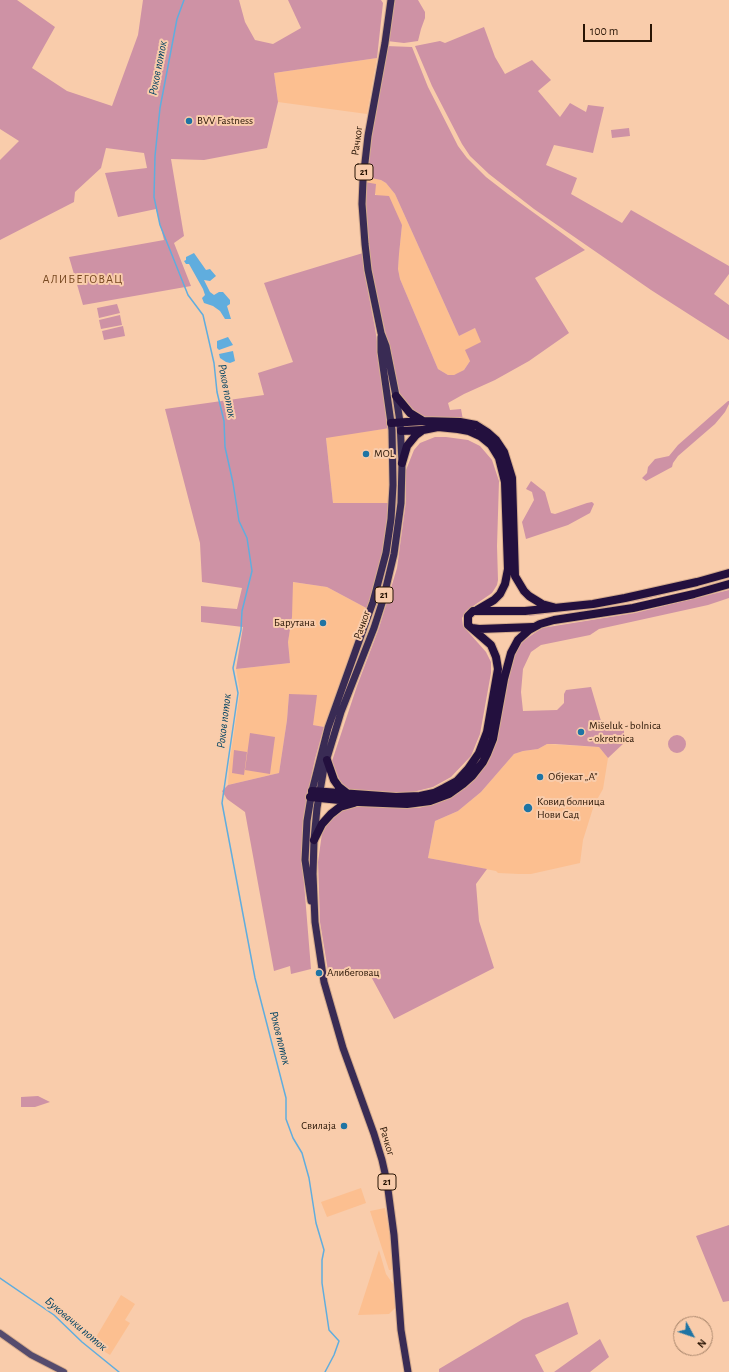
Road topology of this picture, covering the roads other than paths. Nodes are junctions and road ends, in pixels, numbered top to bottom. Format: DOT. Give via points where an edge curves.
graph roads {
  1 [pos="391,0"];
  2 [pos="381,333"];
  3 [pos="396,396"];
  4 [pos="400,422"];
  5 [pos="391,423"];
  6 [pos="423,425"];
  7 [pos="401,431"];
  8 [pos="402,462"];
  9 [pos="729,573"];
  10 [pos="729,584"];
  11 [pos="564,608"];
  12 [pos="477,610"];
  13 [pos="534,627"];
  14 [pos="472,628"];
  15 [pos="327,760"];
  16 [pos="315,794"];
  17 [pos="348,794"];
  18 [pos="359,802"];
  19 [pos="314,840"];
  20 [pos="316,922"];
  21 [pos="0,1333"];
  22 [pos="64,1372"];
  23 [pos="408,1372"];
  1 -- 2 [label="main road, Рачког / 21" via="368,136 363,191 368,270"];
  2 -- 3 [label="main road, Рачког / 21"];
  2 -- 5 [label="main road, Рачког / 21" via="381,352"];
  3 -- 4 [label="main road, Рачког / 21"];
  3 -- 6 [label="highway"];
  4 -- 5 [label="highway"];
  4 -- 6 [label="highway"];
  4 -- 7 [label="main road, Рачког / 21"];
  5 -- 16 [label="main road, Рачког / 21" via="393,496 384,560 366,625 323,741"];
  6 -- 7 [label="highway"];
  6 -- 8 [label="highway" via="407,446"];
  6 -- 11 [label="highway" via="469,423 482,428 496,440 504,452 512,478 515,576 529,596 542,604"];
  6 -- 12 [label="highway" via="469,431 486,440 499,458 505,482 508,569 500,594"];
  7 -- 8 [label="main road, Рачког / 21"];
  8 -- 15 [label="main road, Рачког / 21" via="399,520 386,587 374,628 341,712"];
  9 -- 11 [label="highway" via="625,598"];
  10 -- 13 [label="highway" via="633,608 554,620"];
  11 -- 12 [label="highway" via="525,611"];
  12 -- 14 [label="highway" via="467,619 468,625"];
  13 -- 14 [label="highway"];
  13 -- 18 [label="highway" via="521,636 510,653 492,743 483,762 472,776 449,794 424,802"];
  14 -- 17 [label="highway" via="491,645 498,669 487,732 479,753 468,769 448,786 424,795 396,797"];
  15 -- 16 [label="main road, Рачког / 21"];
  15 -- 17 [label="highway" via="336,783"];
  16 -- 17 [label="highway"];
  16 -- 18 [label="highway"];
  16 -- 19 [label="main road, Рачког / 21"];
  16 -- 20 [label="main road, Рачког / 21" via="307,821 305,860"];
  18 -- 19 [label="highway" via="344,806 331,814 322,824"];
  19 -- 20 [label="main road, Рачког / 21"];
  20 -- 23 [label="main road, Рачког / 21" via="321,966 332,1011 382,1160 394,1235"];
  21 -- 22 [label="street" via="31,1355"];
}
